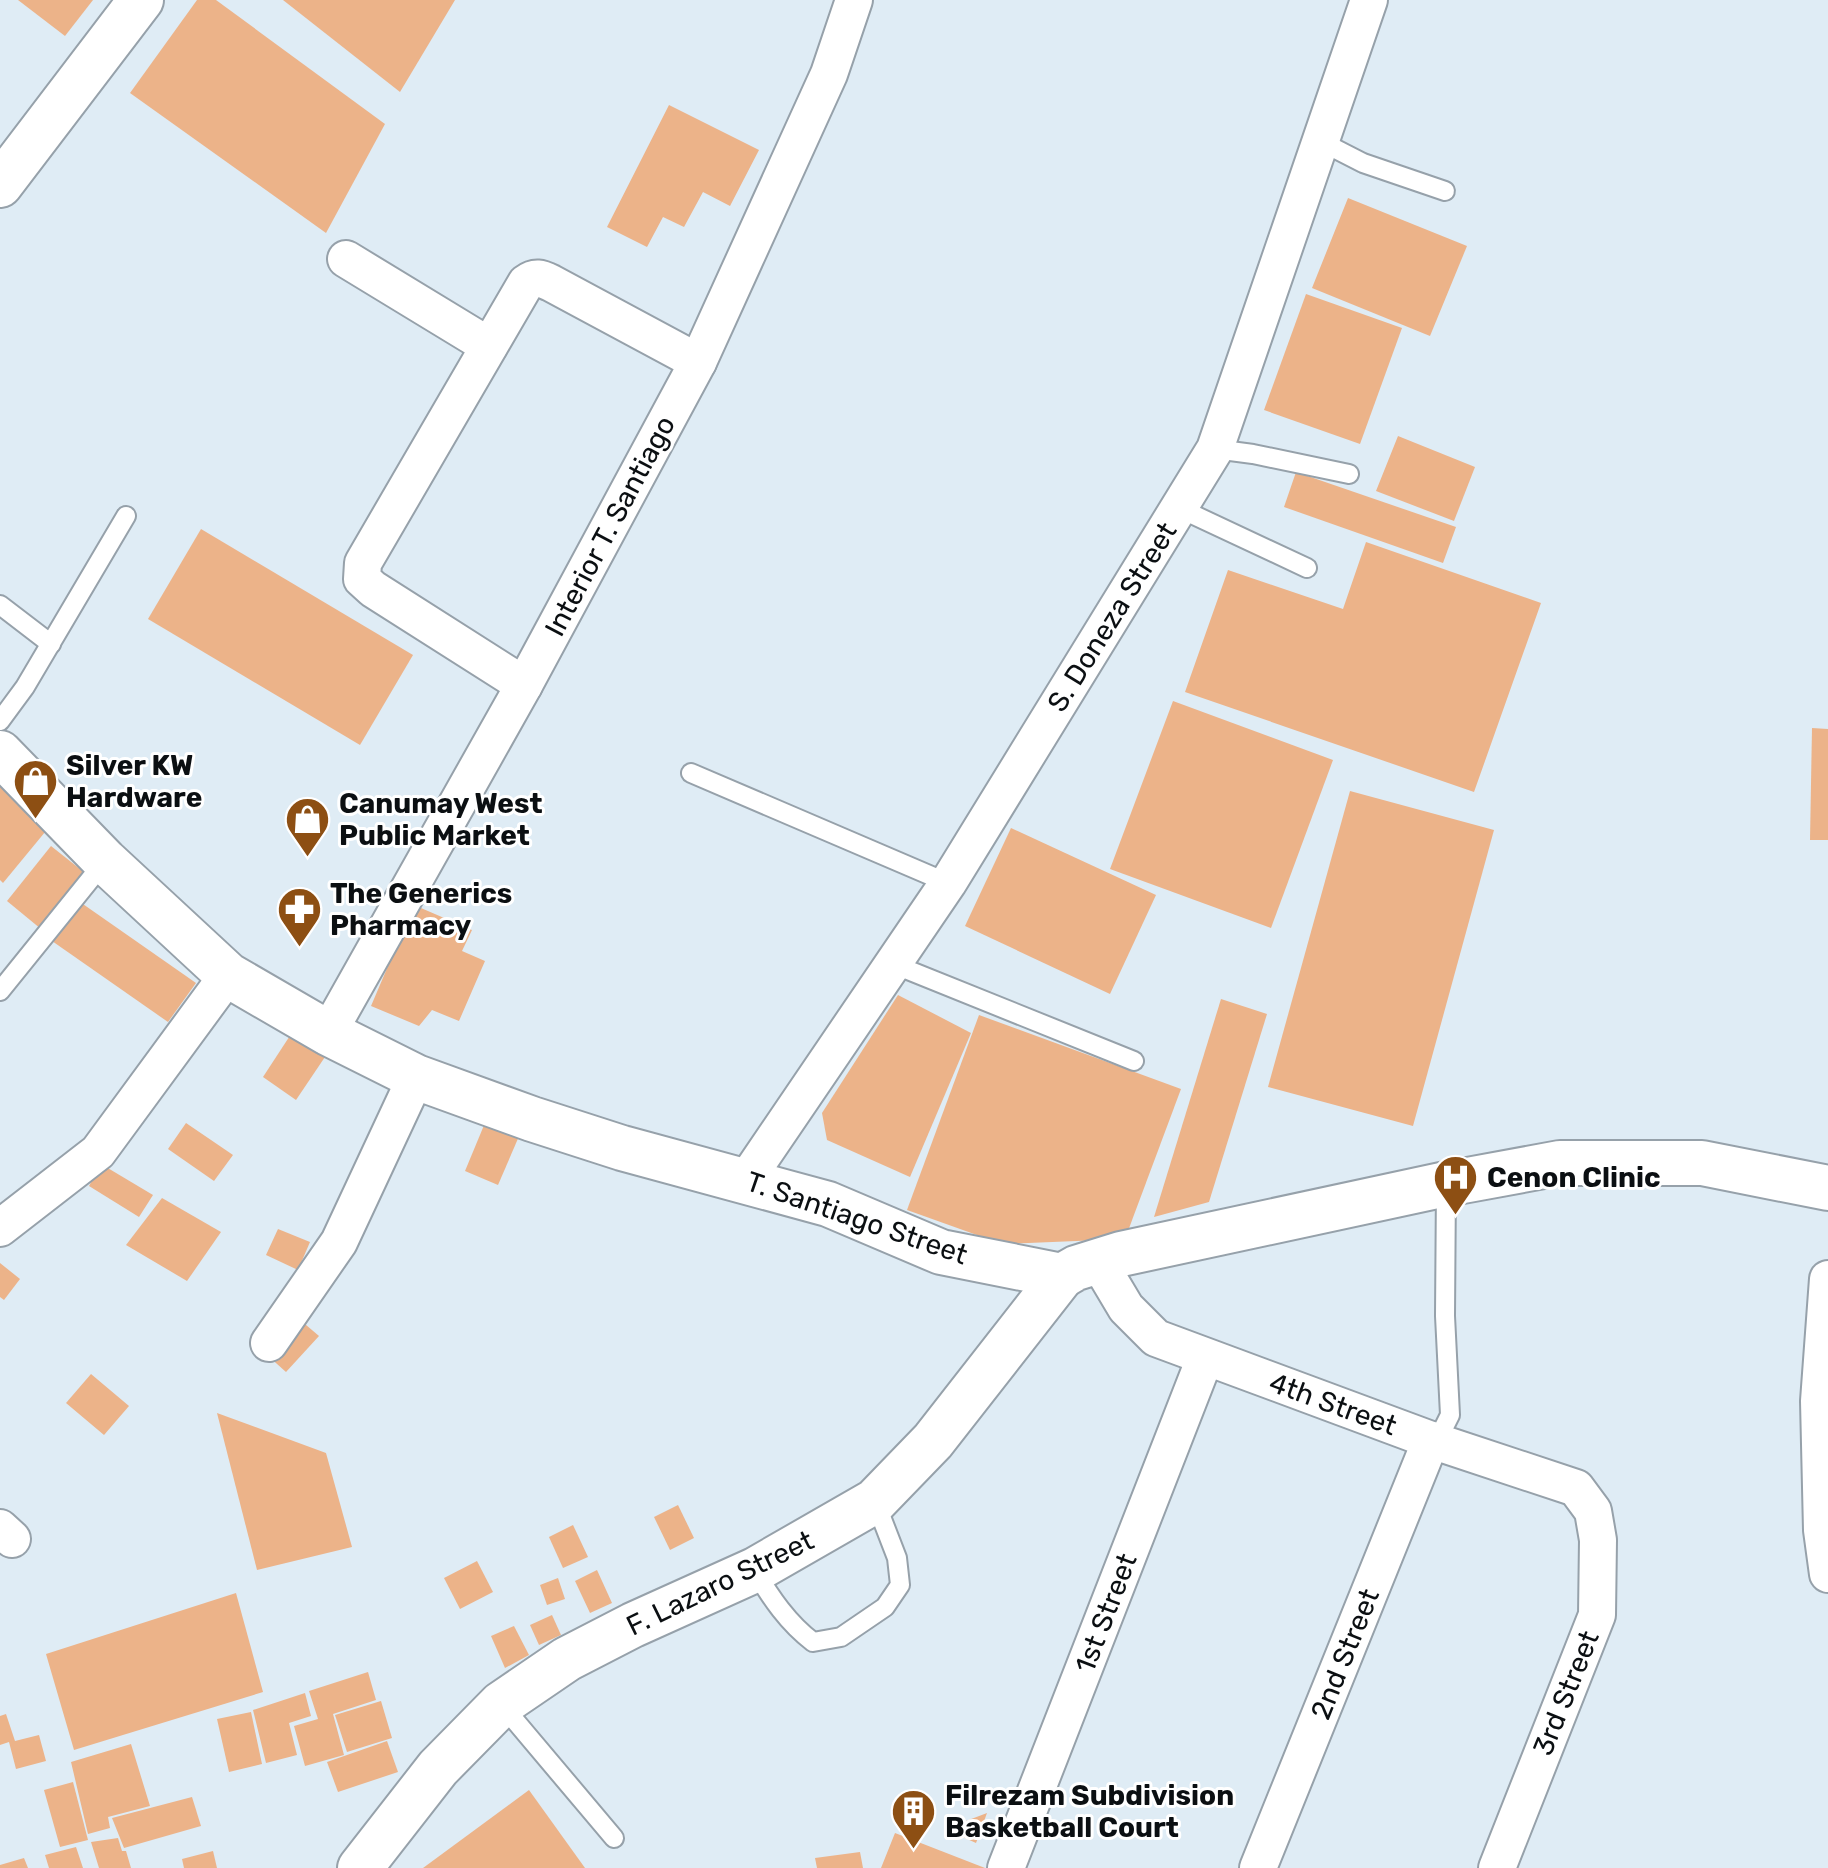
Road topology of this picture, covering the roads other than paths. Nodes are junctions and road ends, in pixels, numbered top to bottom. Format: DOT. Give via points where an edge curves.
graph roads {
  1 [pos="141,0"];
  2 [pos="854,0"];
  3 [pos="1369,0"];
  4 [pos="1320,141"];
  5 [pos="0,185"];
  6 [pos="1445,191"];
  7 [pos="346,259"];
  8 [pos="489,346"];
  9 [pos="698,362"];
  10 [pos="1215,449"];
  11 [pos="1349,474"];
  12 [pos="1179,508"];
  13 [pos="126,516"];
  14 [pos="1307,568"];
  15 [pos="0,605"];
  16 [pos="51,644"];
  17 [pos="524,685"];
  18 [pos="0,721"];
  19 [pos="0,753"];
  20 [pos="691,773"];
  21 [pos="105,861"];
  22 [pos="948,883"];
  23 [pos="893,964"];
  24 [pos="228,975"];
  25 [pos="0,991"];
  26 [pos="328,1033"];
  27 [pos="1134,1061"];
  28 [pos="416,1077"];
  29 [pos="746,1180"];
  30 [pos="1446,1184"];
  31 [pos="1828,1188"];
  32 [pos="0,1228"];
  33 [pos="1080,1268"];
  34 [pos="1828,1279"];
  35 [pos="269,1343"];
  36 [pos="1205,1358"];
  37 [pos="1431,1440"];
  38 [pos="875,1501"];
  39 [pos="1593,1511"];
  40 [pos="755,1570"];
  41 [pos="1828,1574"];
  42 [pos="501,1704"];
  43 [pos="614,1838"];
  44 [pos="360,1868"];
  45 [pos="1006,1868"];
  46 [pos="1258,1868"];
  47 [pos="1497,1868"];
  1 -- 5 [label="main road"];
  2 -- 9 [label="street, Interior T. Santiago" via="829,74"];
  3 -- 4 [label="street, S. Doneza Street"];
  4 -- 6 [label="lane" via="1363,163"];
  4 -- 10 [label="street, S. Doneza Street"];
  7 -- 8 [label="street"];
  8 -- 9 [label="street" via="526,283 540,278"];
  8 -- 17 [label="street" via="363,563 362,579"];
  9 -- 17 [label="street, Interior T. Santiago"];
  10 -- 11 [label="lane"];
  10 -- 12 [label="street, S. Doneza Street"];
  12 -- 14 [label="lane"];
  12 -- 22 [label="street, S. Doneza Street"];
  13 -- 16 [label="lane"];
  15 -- 16 [label="lane"];
  16 -- 18 [label="lane"];
  17 -- 26 [label="street, Interior T. Santiago"];
  19 -- 21 [label="main road, T. Santiago Street"];
  20 -- 22 [label="lane"];
  21 -- 24 [label="main road, T. Santiago Street"];
  21 -- 25 [label="lane"];
  22 -- 23 [label="street, S. Doneza Street"];
  23 -- 27 [label="lane"];
  23 -- 29 [label="street, S. Doneza Street"];
  24 -- 26 [label="main road, T. Santiago Street"];
  24 -- 32 [label="street" via="98,1152"];
  26 -- 28 [label="main road, T. Santiago Street"];
  28 -- 29 [label="main road, T. Santiago Street" via="622,1148"];
  28 -- 35 [label="street" via="339,1242"];
  29 -- 33 [label="main road, T. Santiago Street" via="828,1204 941,1252"];
  30 -- 31 [label="main road, T. Santiago Street" via="1560,1163 1702,1163"];
  30 -- 33 [label="main road, T. Santiago Street"];
  30 -- 37 [label="lane" via="1450,1415"];
  33 -- 36 [label="street, 4th Street" via="1156,1338"];
  33 -- 38 [label="main road, F. Lazaro Street"];
  34 -- 41 [label="street" via="1819,1401"];
  36 -- 37 [label="street, 4th Street"];
  36 -- 45 [label="street, 1st Street"];
  37 -- 39 [label="street, 4th Street" via="1576,1488"];
  37 -- 46 [label="street, 2nd Street"];
  38 -- 40 [label="main road, F. Lazaro Street"];
  38 -- 40 [label="lane" via="897,1558 900,1585 885,1607 841,1637 813,1642 795,1629"];
  39 -- 47 [label="street, 3rd Street" via="1597,1615"];
  40 -- 42 [label="main road, F. Lazaro Street" via="567,1659"];
  42 -- 43 [label="lane"];
  42 -- 44 [label="main road, F. Lazaro Street" via="438,1768"];
}
